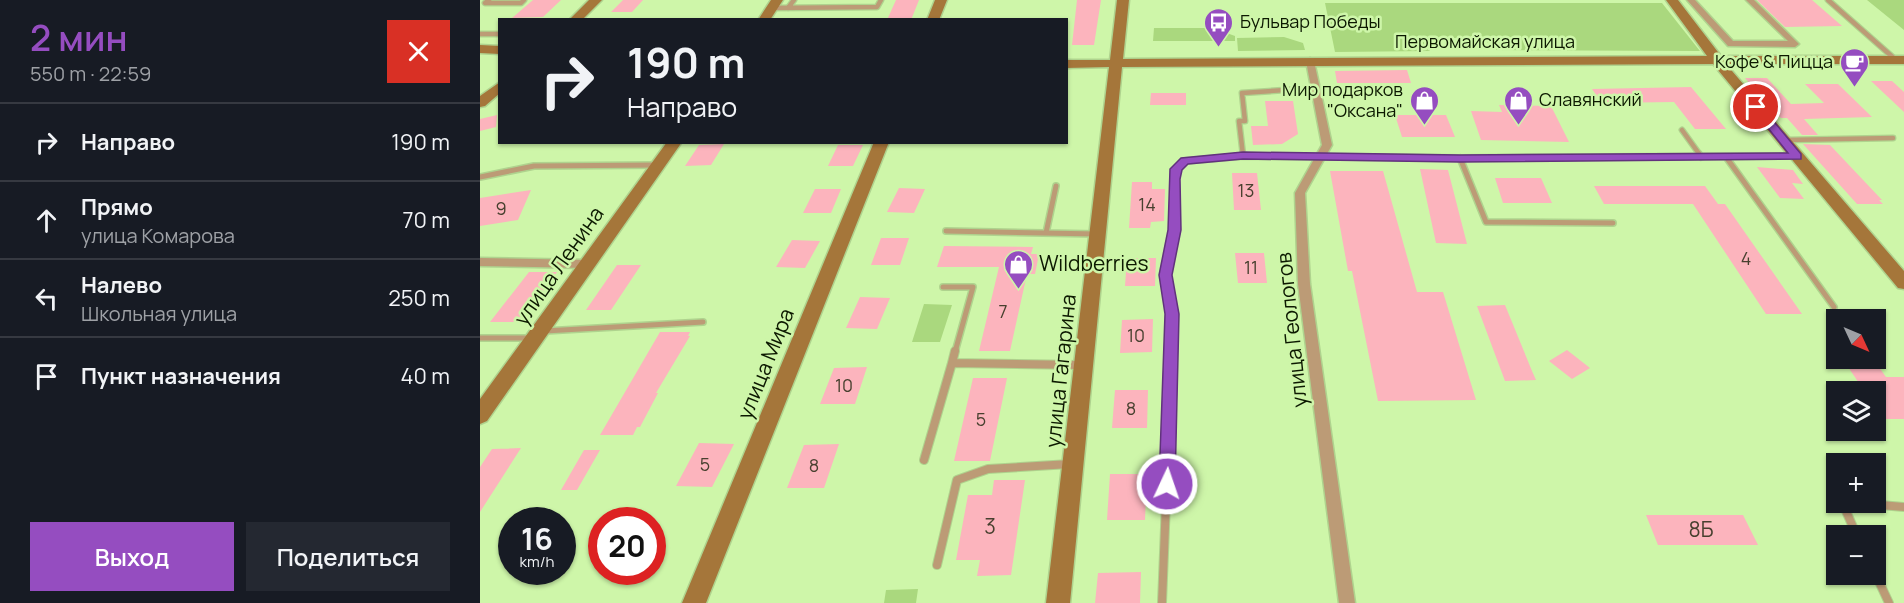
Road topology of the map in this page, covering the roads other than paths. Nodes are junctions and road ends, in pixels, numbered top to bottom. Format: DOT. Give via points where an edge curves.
graph roads {
  1 [pos="489,0"];
  2 [pos="524,0"];
  3 [pos="596,0"];
  4 [pos="794,0"];
  5 [pos="881,0"];
  6 [pos="941,0"];
  7 [pos="1123,0"];
  8 [pos="1671,0"];
  9 [pos="1691,0"];
  10 [pos="1750,0"];
  11 [pos="1828,0"];
  12 [pos="774,4"];
  13 [pos="788,8"];
  14 [pos="577,18"];
  15 [pos="765,18"];
  16 [pos="934,18"];
  17 [pos="480,34"];
  18 [pos="498,34"];
  19 [pos="480,49"];
  20 [pos="498,50"];
  21 [pos="1717,59"];
  22 [pos="1900,60"];
  23 [pos="1310,61"];
  24 [pos="1068,64"];
  25 [pos="1115,64"];
  26 [pos="1316,88"];
  27 [pos="1682,130"];
  28 [pos="1893,138"];
  29 [pos="1783,140"];
  30 [pos="674,144"];
  31 [pos="881,144"];
  32 [pos="1243,156"];
  33 [pos="1797,156"];
  34 [pos="1322,157"];
  35 [pos="1701,157"];
  36 [pos="1726,157"];
  37 [pos="1460,158"];
  38 [pos="659,165"];
  39 [pos="480,177"];
  40 [pos="1056,186"];
  41 [pos="1613,224"];
  42 [pos="946,231"];
  43 [pos="1046,233"];
  44 [pos="1097,234"];
  45 [pos="480,262"];
  46 [pos="587,264"];
  47 [pos="1904,283"];
  48 [pos="943,287"];
  49 [pos="1834,307"];
  50 [pos="703,322"];
  51 [pos="538,334"];
  52 [pos="480,338"];
  53 [pos="952,363"];
  54 [pos="1084,365"];
  55 [pos="480,415"];
  56 [pos="924,460"];
  57 [pos="1073,464"];
  58 [pos="1886,506"];
  59 [pos="1904,507"];
  60 [pos="937,565"];
  61 [pos="1881,585"];
  62 [pos="694,603"];
  63 [pos="1058,603"];
  64 [pos="1162,603"];
  65 [pos="1347,603"];
  66 [pos="1889,603"];
  1 -- 2 [label="lane" via="485,3"];
  3 -- 14 [label="street"];
  4 -- 13 [label="lane"];
  5 -- 13 [label="lane" via="877,8"];
  6 -- 16 [label="street"];
  7 -- 25 [label="street, улица Гагарина"];
  8 -- 21 [label="street"];
  9 -- 10 [label="street" via="1731,44 1795,44"];
  11 -- 22 [label="lane"];
  12 -- 13 [label="lane"];
  12 -- 15 [label="street"];
  17 -- 18 [label="lane"];
  19 -- 20 [label="street"];
  21 -- 22 [label="street, Первомайская улица"];
  21 -- 23 [label="street, Первомайская улица"];
  21 -- 29 [label="street"];
  23 -- 25 [label="street, Первомайская улица"];
  23 -- 26 [label="street"];
  24 -- 25 [label="street, Первомайская улица"];
  25 -- 44 [label="street, улица Гагарина"];
  26 -- 32 [label="lane" via="1242,93 1245,121 1239,121"];
  26 -- 34 [label="street" via="1327,145"];
  27 -- 35 [label="lane"];
  28 -- 29 [label="lane"];
  29 -- 33 [label="street"];
  30 -- 38 [label="street, улица Ленина"];
  31 -- 62 [label="street, улица Мира"];
  32 -- 34 [label="lane"];
  32 -- 64 [label="lane" via="1185,161 1176,169 1174,230 1166,275 1172,314 1171,412"];
  33 -- 36 [label="lane"];
  33 -- 47 [label="street"];
  34 -- 37 [label="lane"];
  34 -- 65 [label="street, улица Геологов" via="1300,193 1300,225 1304,284"];
  35 -- 36 [label="lane"];
  35 -- 37 [label="lane"];
  36 -- 49 [label="lane"];
  37 -- 41 [label="lane" via="1486,222"];
  38 -- 39 [label="lane" via="534,166"];
  38 -- 46 [label="street, улица Ленина"];
  40 -- 43 [label="lane"];
  42 -- 43 [label="lane"];
  43 -- 44 [label="lane"];
  44 -- 54 [label="street, улица Гагарина"];
  45 -- 46 [label="street"];
  46 -- 51 [label="street, улица Ленина"];
  48 -- 53 [label="lane" via="973,287"];
  50 -- 51 [label="lane"];
  51 -- 52 [label="lane"];
  51 -- 55 [label="street, улица Ленина"];
  53 -- 54 [label="lane"];
  53 -- 56 [label="lane"];
  54 -- 57 [label="street, улица Гагарина"];
  57 -- 60 [label="lane" via="988,469 957,480"];
  57 -- 63 [label="street, улица Гагарина"];
  58 -- 59 [label="lane"];
  61 -- 66 [label="lane"];
}
